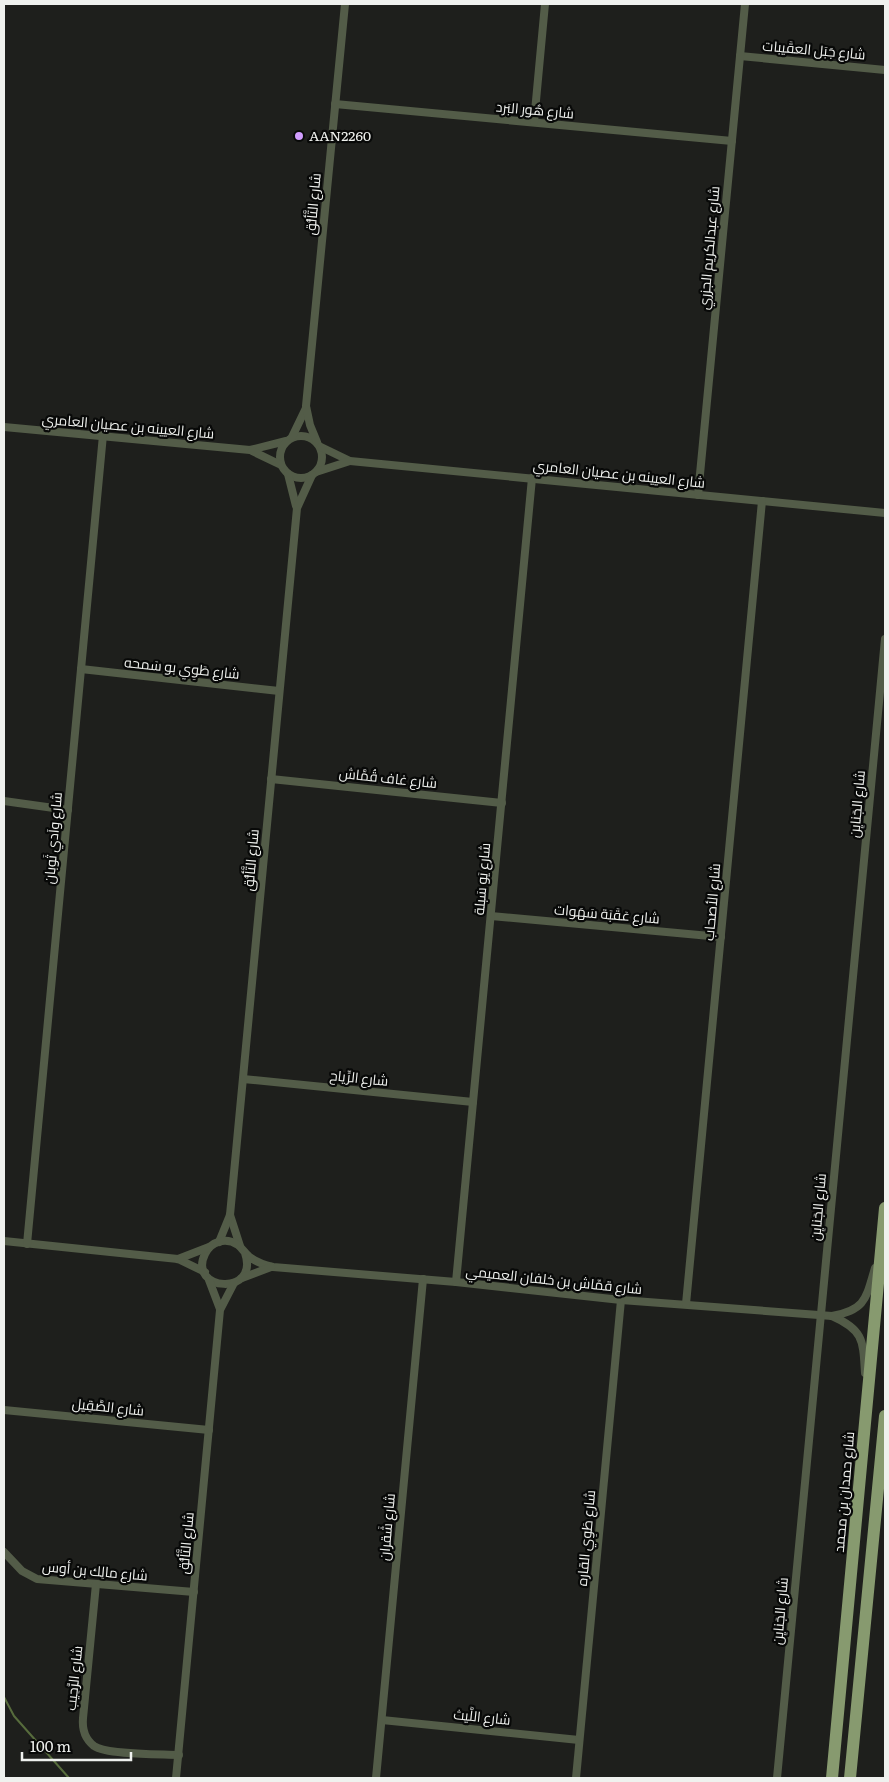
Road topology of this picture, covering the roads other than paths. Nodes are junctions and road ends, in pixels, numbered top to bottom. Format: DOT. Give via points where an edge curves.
graph roads {
  1 [pos="345,4"];
  2 [pos="545,4"];
  3 [pos="744,4"];
  4 [pos="740,56"];
  5 [pos="885,70"];
  6 [pos="335,104"];
  7 [pos="534,122"];
  8 [pos="732,141"];
  9 [pos="306,406"];
  10 [pos="4,427"];
  11 [pos="103,436"];
  12 [pos="289,439"];
  13 [pos="319,445"];
  14 [pos="250,450"];
  15 [pos="350,460"];
  16 [pos="281,465"];
  17 [pos="288,474"];
  18 [pos="314,474"];
  19 [pos="532,478"];
  20 [pos="698,495"];
  21 [pos="762,501"];
  22 [pos="297,508"];
  23 [pos="885,513"];
  24 [pos="885,639"];
  25 [pos="81,669"];
  26 [pos="279,691"];
  27 [pos="271,778"];
  28 [pos="4,801"];
  29 [pos="502,803"];
  30 [pos="68,810"];
  31 [pos="491,916"];
  32 [pos="721,937"];
  33 [pos="242,1078"];
  34 [pos="473,1102"];
  35 [pos="885,1208"];
  36 [pos="230,1215"];
  37 [pos="4,1241"];
  38 [pos="219,1242"];
  39 [pos="27,1244"];
  40 [pos="209,1247"];
  41 [pos="242,1250"];
  42 [pos="881,1251"];
  43 [pos="178,1259"];
  44 [pos="273,1267"];
  45 [pos="206,1275"];
  46 [pos="241,1278"];
  47 [pos="423,1279"];
  48 [pos="456,1282"];
  49 [pos="234,1283"];
  50 [pos="621,1300"];
  51 [pos="686,1304"];
  52 [pos="220,1310"];
  53 [pos="821,1314"];
  54 [pos="832,1316"];
  55 [pos="868,1396"];
  56 [pos="4,1410"];
  57 [pos="885,1416"];
  58 [pos="209,1430"];
  59 [pos="4,1552"];
  60 [pos="96,1584"];
  61 [pos="194,1592"];
  62 [pos="382,1720"];
  63 [pos="579,1740"];
  64 [pos="178,1755"];
  65 [pos="176,1778"];
  66 [pos="376,1778"];
  67 [pos="576,1778"];
  68 [pos="777,1778"];
  69 [pos="832,1778"];
  70 [pos="850,1778"];
  1 -- 6 [label="street, شارع التَّألُّق"];
  2 -- 7 [label="street"];
  3 -- 4 [label="street, شارع عبدالكريم الجزري"];
  4 -- 5 [label="street, شارع جَبَل العقَيبات"];
  4 -- 8 [label="street, شارع عبدالكريم الجزري"];
  6 -- 7 [label="street, شارع هُور البَرد"];
  6 -- 9 [label="street, شارع التَّألُّق"];
  7 -- 8 [label="street, شارع هُور البَرد"];
  8 -- 20 [label="street, شارع عبدالكريم الجزري"];
  9 -- 12 [label="street, شارع التَّألُّق"];
  9 -- 13 [label="street, شارع التَّألُّق"];
  10 -- 11 [label="street, شارع العيينه بن عصيان العامري"];
  11 -- 14 [label="street, شارع العيينه بن عصيان العامري"];
  11 -- 25 [label="street, شارع واَدي ثَوبان"];
  12 -- 13 [label="street" via="308,436"];
  12 -- 14 [label="street, شارع العيينه بن عصيان العامري"];
  12 -- 16 [label="street" via="280,455"];
  13 -- 15 [label="street, شارع العيينه بن عصيان العامري"];
  13 -- 18 [label="street" via="322,461"];
  14 -- 16 [label="street, شارع العيينه بن عصيان العامري"];
  15 -- 18 [label="street, شارع العيينه بن عصيان العامري"];
  15 -- 19 [label="street, شارع العيينه بن عصيان العامري"];
  16 -- 17 [label="street"];
  17 -- 18 [label="street" via="302,478"];
  17 -- 22 [label="street, شارع التَّألُّق"];
  18 -- 22 [label="street, شارع التَّألُّق"];
  19 -- 20 [label="street, شارع العيينه بن عصيان العامري"];
  19 -- 29 [label="street, شارع يَو سَبلة"];
  20 -- 21 [label="street, شارع العيينه بن عصيان العامري"];
  21 -- 23 [label="street, شارع العيينه بن عصيان العامري"];
  21 -- 32 [label="street, شارع الأصحاب"];
  22 -- 26 [label="street, شارع التَّألُّق"];
  24 -- 53 [label="street, شارع الجَنايِن"];
  25 -- 26 [label="street, شارع طَوِي بو سَمحه"];
  25 -- 30 [label="street, شارع واَدي ثَوبان"];
  26 -- 27 [label="street, شارع التَّألُّق"];
  27 -- 29 [label="street, شارع غاف قُمَّاش"];
  27 -- 33 [label="street, شارع التَّألُّق"];
  28 -- 30 [label="street"];
  29 -- 31 [label="street, شارع يَو سَبلة"];
  30 -- 39 [label="street, شارع واَدي ثَوبان"];
  31 -- 32 [label="street, شارع عَقَبَة سَهَوات"];
  31 -- 34 [label="street, شارع يَو سَبلة"];
  32 -- 51 [label="street, شارع الأصحاب"];
  33 -- 34 [label="street, شارع الرِّياح"];
  33 -- 36 [label="street, شارع التَّألُّق"];
  34 -- 48 [label="street, شارع يَو سَبلة"];
  35 -- 42 [label="main road, شارع حمدان بن محمد"];
  36 -- 38 [label="street, شارع التَّألُّق"];
  36 -- 41 [label="street, شارع التَّألُّق"];
  37 -- 39 [label="street"];
  38 -- 40 [label="street"];
  38 -- 41 [label="street" via="228,1241"];
  39 -- 43 [label="street"];
  40 -- 43 [label="street"];
  40 -- 45 [label="street" via="203,1262"];
  41 -- 44 [label="street, شارع قمّاش بن خلفان العميمي" via="258,1262"];
  41 -- 46 [label="street" via="246,1269"];
  42 -- 54 [label="street, شارع قمّاش بن خلفان العميمي" via="862,1303 849,1312"];
  42 -- 55 [label="main road, شارع حمدان بن محمد"];
  43 -- 45 [label="street"];
  44 -- 46 [label="street, شارع قمّاش بن خلفان العميمي"];
  44 -- 47 [label="street, شارع قمّاش بن خلفان العميمي"];
  45 -- 49 [label="street" via="220,1285"];
  45 -- 52 [label="street, شارع التَّألُّق"];
  46 -- 49 [label="street"];
  47 -- 48 [label="street, شارع قمّاش بن خلفان العميمي"];
  47 -- 62 [label="street, شارع شَقران"];
  48 -- 50 [label="street, شارع قمّاش بن خلفان العميمي"];
  49 -- 52 [label="street, شارع التَّألُّق"];
  50 -- 51 [label="street, شارع قمّاش بن خلفان العميمي"];
  50 -- 63 [label="street, شارع طَوِي القاره"];
  51 -- 53 [label="street, شارع قمّاش بن خلفان العميمي"];
  52 -- 58 [label="street, شارع التَّألُّق"];
  53 -- 54 [label="street, شارع قمّاش بن خلفان العميمي"];
  53 -- 68 [label="street, شارع الجَنايِن"];
  54 -- 55 [label="street, شارع قمّاش بن خلفان العميمي" via="850,1324 861,1337"];
  55 -- 69 [label="main road, شارع حمدان بن محمد"];
  56 -- 58 [label="street, شارع الصَّقِيل"];
  57 -- 70 [label="main road"];
  58 -- 61 [label="street, شارع التَّألُّق"];
  59 -- 60 [label="street, شارع مالِك بن أوس" via="22,1571 37,1579"];
  60 -- 61 [label="street, شارع مالِك بن أوس"];
  60 -- 64 [label="street, شارع الرَّحِيب" via="82,1718 86,1737 94,1746 106,1750"];
  61 -- 64 [label="street, شارع التَّألُّق"];
  62 -- 63 [label="street, شارع اللَّيث"];
  62 -- 66 [label="street, شارع شَقران"];
  63 -- 67 [label="street, شارع طَوِي القاره"];
  64 -- 65 [label="street, شارع التَّألُّق"];
}
